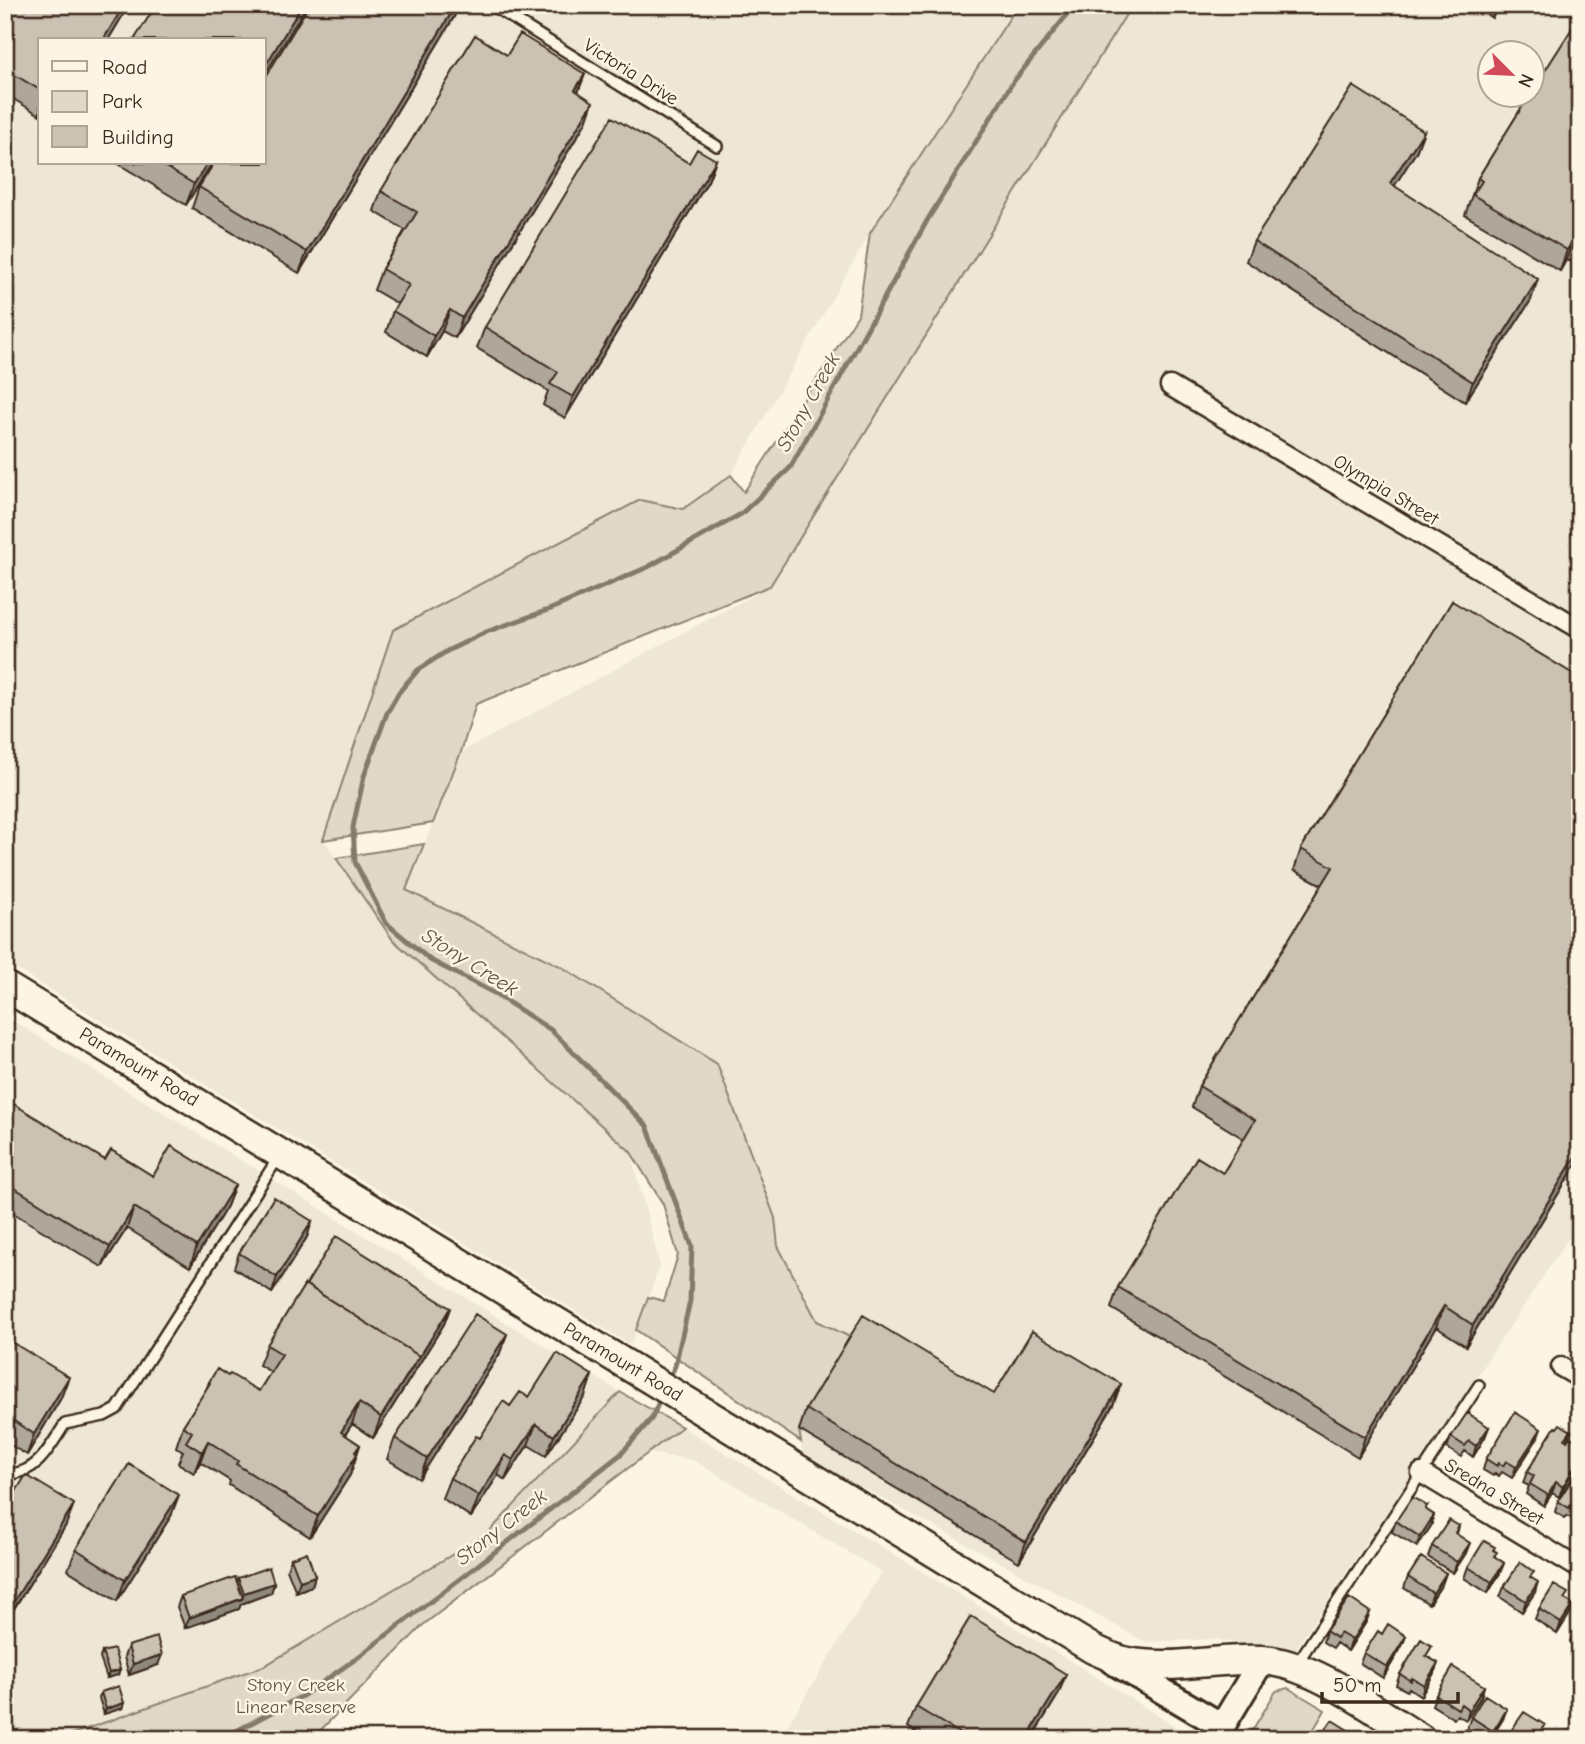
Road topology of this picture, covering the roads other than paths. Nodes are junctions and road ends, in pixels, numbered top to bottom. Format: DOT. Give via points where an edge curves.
graph roads {
  1 [pos="491,5"];
  2 [pos="1308,5"];
  3 [pos="1316,5"];
  4 [pos="717,146"];
  5 [pos="1170,386"];
  6 [pos="1580,629"];
  7 [pos="5,986"];
  8 [pos="281,1153"];
  9 [pos="1561,1367"];
  10 [pos="1580,1378"];
  11 [pos="1479,1385"];
  12 [pos="1422,1472"];
  13 [pos="5,1482"];
  14 [pos="1580,1569"];
  15 [pos="1093,1649"];
  16 [pos="1262,1660"];
  17 [pos="1294,1667"];
  18 [pos="1218,1733"];
  19 [pos="1421,1739"];
  1 -- 4 [label="lane, Victoria Drive"];
  2 -- 3 [label="lane" via="1314,9"];
  5 -- 6 [label="street, Olympia Street"];
  7 -- 8 [label="main road, Paramount Road"];
  8 -- 13 [label="lane" via="117,1409 65,1424 35,1466 10,1474"];
  8 -- 15 [label="main road, Paramount Road"];
  9 -- 10 [label="street"];
  11 -- 12 [label="lane"];
  12 -- 14 [label="street, Sredna Street"];
  12 -- 17 [label="lane"];
  15 -- 16 [label="main road, Paramount Road" via="1128,1662 1159,1665"];
  15 -- 18 [label="street"];
  16 -- 17 [label="main road, Paramount Road"];
  16 -- 18 [label="street"];
  17 -- 19 [label="main road, Paramount Road" via="1330,1683"];
}
